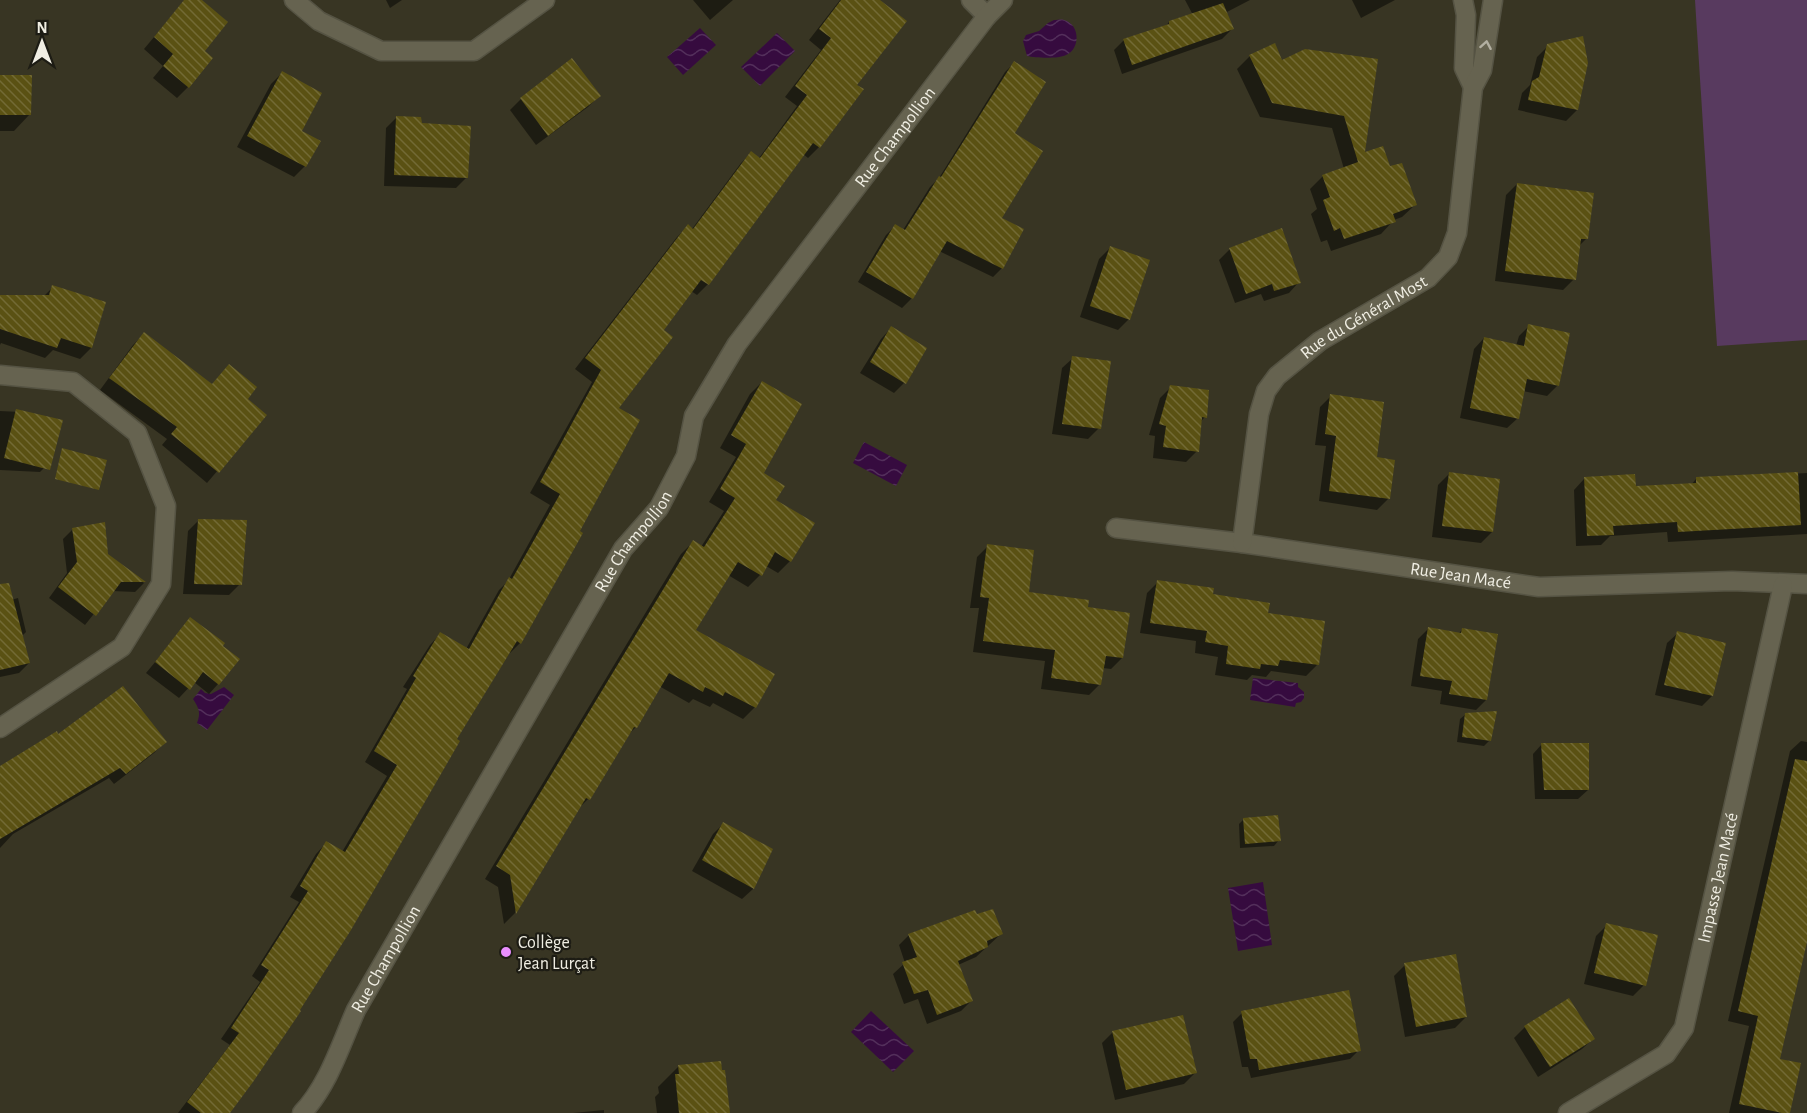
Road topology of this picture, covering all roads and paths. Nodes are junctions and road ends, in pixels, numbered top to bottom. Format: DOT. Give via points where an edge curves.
graph roads {
  1 [pos="294,0"];
  2 [pos="545,0"];
  3 [pos="971,0"];
  4 [pos="1003,0"];
  5 [pos="1463,0"];
  6 [pos="1493,0"];
  7 [pos="987,16"];
  8 [pos="1473,87"];
  9 [pos="0,375"];
  10 [pos="1116,528"];
  11 [pos="1242,543"];
  12 [pos="1807,584"];
  13 [pos="1783,585"];
  14 [pos="0,728"];
  15 [pos="302,1113"];
  16 [pos="1568,1113"];
  1 -- 2 [label="street" via="319,21 381,51 474,51"];
  3 -- 7 [label="street"];
  4 -- 7 [label="street, Rue Champollion"];
  5 -- 8 [label="street, Rue du Général Most" via="1464,68"];
  8 -- 6 [label="street, Rue du Général Most, one-way" via="1482,70"];
  7 -- 15 [label="street, Rue Champollion" via="737,344 694,416 686,456 659,508 622,549 356,1010 328,1072"];
  8 -- 11 [label="street, Rue du Général Most" via="1457,233 1448,257 1428,278 1320,342 1277,376 1266,391 1259,414"];
  9 -- 14 [label="street" via="73,382 137,433 166,506 161,584 122,647"];
  10 -- 11 [label="street, Rue Jean Macé"];
  11 -- 13 [label="street, Rue Jean Macé" via="1539,587 1732,581"];
  12 -- 13 [label="street, Rue Jean Macé"];
  13 -- 16 [label="street, Impasse Jean Macé" via="1684,1028 1666,1054"];
}
